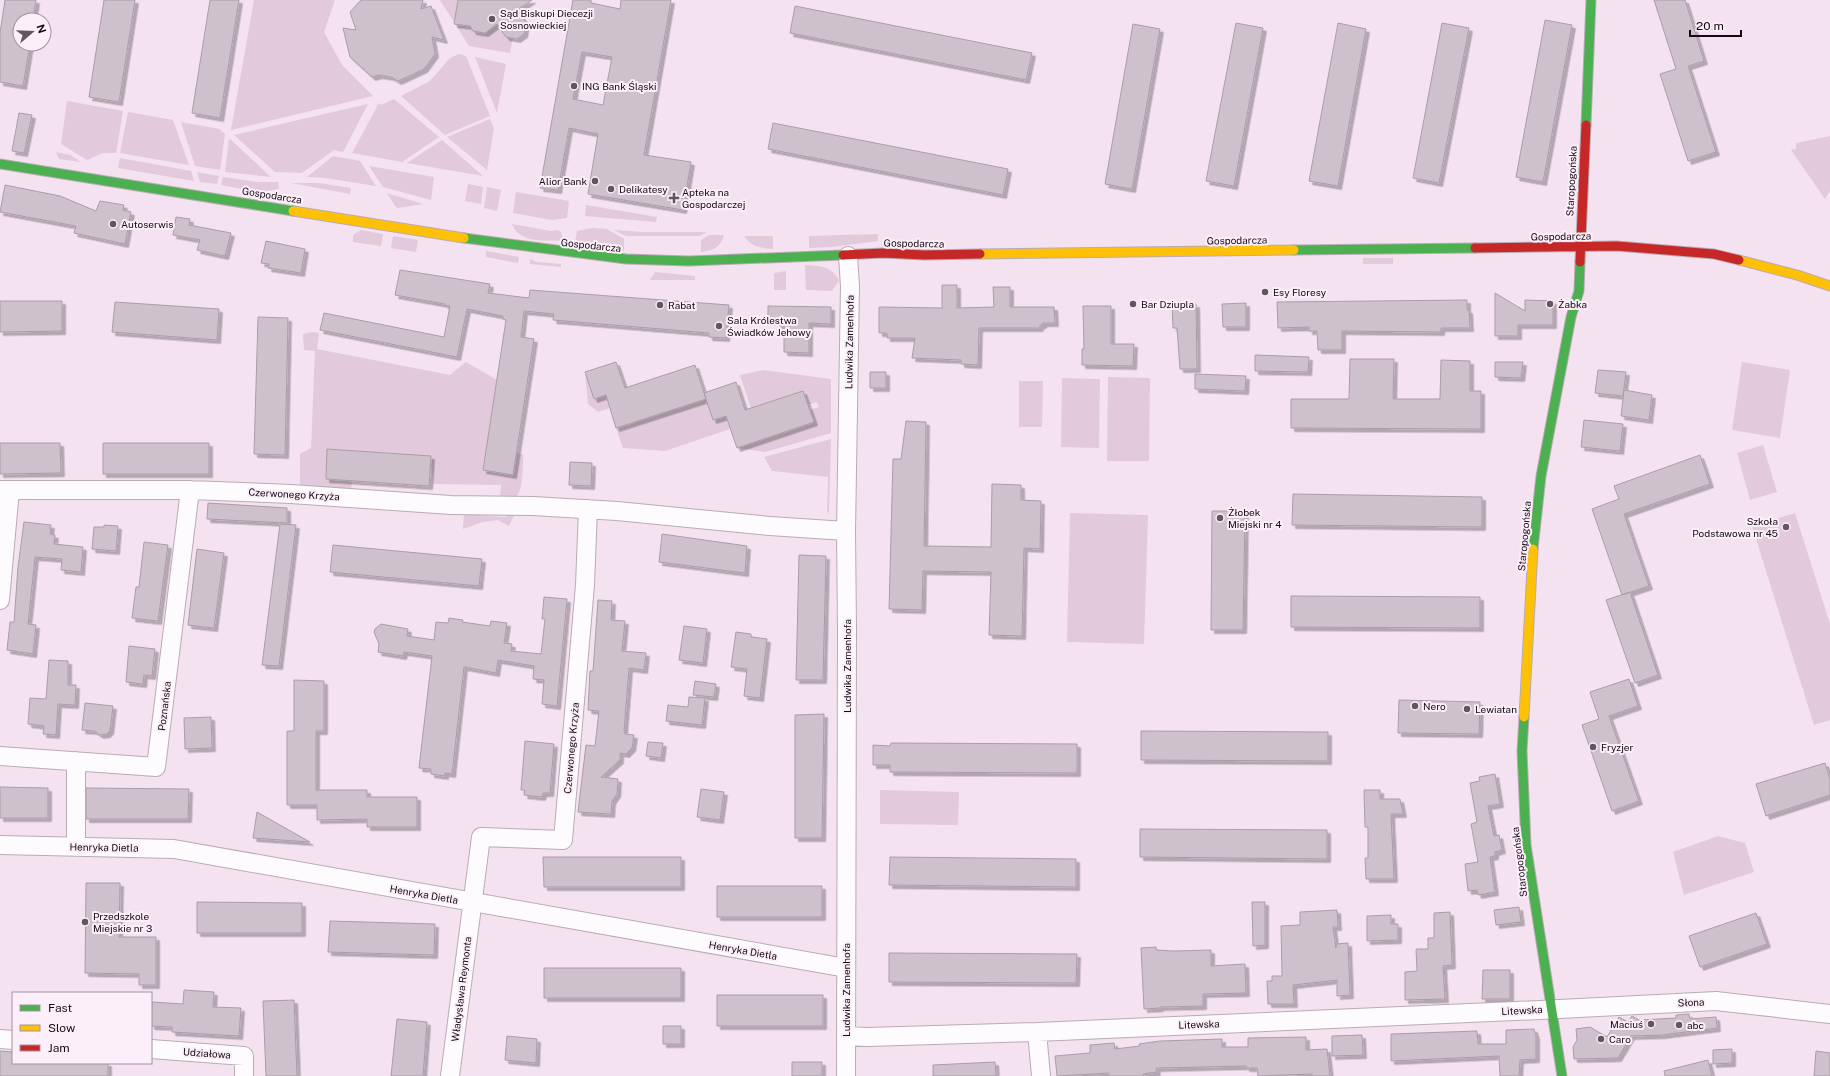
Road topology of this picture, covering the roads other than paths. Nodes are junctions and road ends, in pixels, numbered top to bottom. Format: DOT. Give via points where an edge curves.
graph roads {
  1 [pos="1591,0"];
  2 [pos="0,164"];
  3 [pos="1580,246"];
  4 [pos="848,256"];
  5 [pos="1830,286"];
  6 [pos="5,490"];
  7 [pos="190,490"];
  8 [pos="588,509"];
  9 [pos="846,531"];
  10 [pos="0,600"];
  11 [pos="0,756"];
  12 [pos="76,761"];
  13 [pos="0,845"];
  14 [pos="76,846"];
  15 [pos="473,902"];
  16 [pos="846,968"];
  17 [pos="1551,1008"];
  18 [pos="1830,1014"];
  19 [pos="1037,1032"];
  20 [pos="846,1036"];
  21 [pos="0,1039"];
  22 [pos="12,1040"];
  23 [pos="152,1049"];
  24 [pos="244,1076"];
  25 [pos="450,1076"];
  26 [pos="846,1076"];
  27 [pos="1041,1076"];
  28 [pos="1562,1076"];
  1 -- 3 [label="street, Staropogońska"];
  2 -- 4 [label="street, Gospodarcza" via="569,254 626,259 689,260"];
  3 -- 4 [label="street, Gospodarcza" via="948,255 878,253"];
  3 -- 5 [label="street, Gospodarcza" via="1637,247 1714,254"];
  3 -- 17 [label="street, Staropogońska" via="1579,291 1555,395 1534,533 1523,717 1526,845"];
  4 -- 9 [label="street, Ludwika Zamenhofa" via="850,286"];
  6 -- 7 [label="street, Czerwonego Krzyża"];
  6 -- 10 [label="street"];
  7 -- 8 [label="street, Czerwonego Krzyża" via="451,505"];
  7 -- 12 [label="street, Poznańska" via="156,766"];
  8 -- 9 [label="street, Czerwonego Krzyża"];
  8 -- 15 [label="street, Czerwonego Krzyża" via="585,585 563,840 481,837"];
  9 -- 16 [label="street, Ludwika Zamenhofa"];
  11 -- 12 [label="street, Poznańska"];
  12 -- 14 [label="street"];
  13 -- 14 [label="street, Henryka Dietla"];
  14 -- 15 [label="street, Henryka Dietla" via="174,849"];
  15 -- 16 [label="street, Henryka Dietla"];
  15 -- 25 [label="street, Władysława Reymonta"];
  16 -- 20 [label="street, Ludwika Zamenhofa"];
  17 -- 18 [label="street, Słona" via="1716,1001"];
  17 -- 19 [label="street, Litewska"];
  17 -- 28 [label="street, Staropogońska"];
  19 -- 20 [label="street, Litewska"];
  19 -- 27 [label="street"];
  20 -- 26 [label="street, Ludwika Zamenhofa"];
  21 -- 22 [label="street"];
  23 -- 24 [label="street, Udziałowa" via="244,1056"];
}
